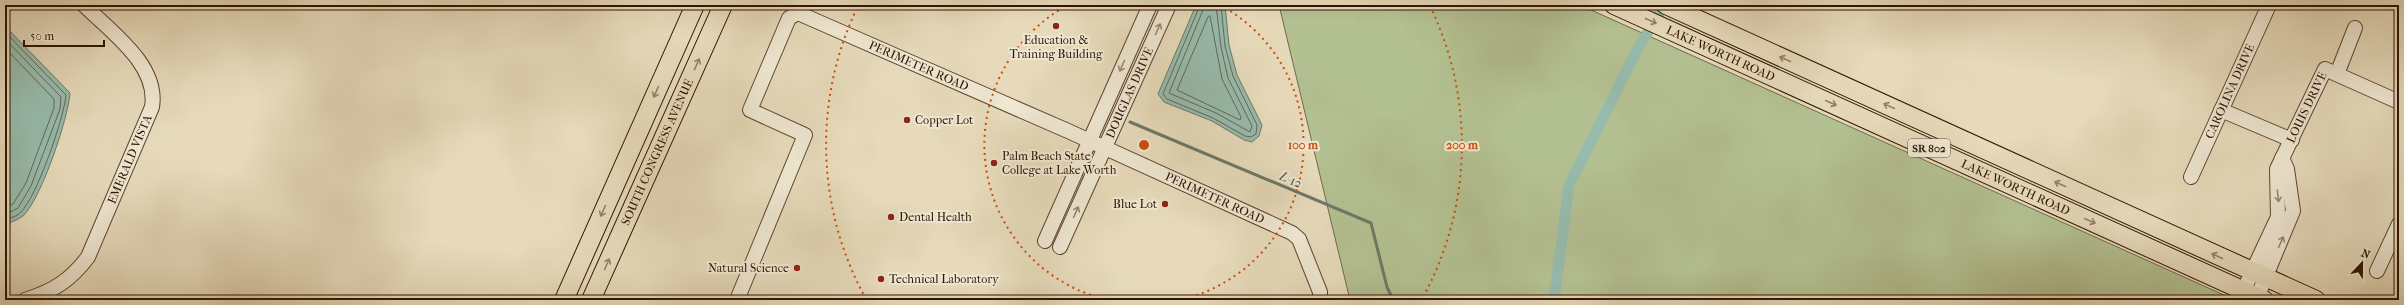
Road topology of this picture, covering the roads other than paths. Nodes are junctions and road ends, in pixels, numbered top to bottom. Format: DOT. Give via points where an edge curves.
graph roads {
  1 [pos="84,5"];
  2 [pos="695,5"];
  3 [pos="724,5"];
  4 [pos="1150,5"];
  5 [pos="1169,5"];
  6 [pos="1666,5"];
  7 [pos="2269,5"];
  8 [pos="1617,6"];
  9 [pos="2356,28"];
  10 [pos="1751,67"];
  11 [pos="2337,74"];
  12 [pos="1846,86"];
  13 [pos="2399,102"];
  14 [pos="2221,110"];
  15 [pos="1090,140"];
  16 [pos="2292,140"];
  17 [pos="1104,147"];
  18 [pos="2191,177"];
  19 [pos="2399,224"];
  20 [pos="1045,241"];
  21 [pos="1060,247"];
  22 [pos="2378,271"];
  23 [pos="2259,275"];
  24 [pos="2252,297"];
  25 [pos="25,300"];
  26 [pos="564,300"];
  27 [pos="591,300"];
  28 [pos="737,300"];
  29 [pos="1320,300"];
  30 [pos="2316,300"];
  1 -- 25 [label="street, EMERALD VISTA" via="142,64 154,93 152,107 88,257 64,283"];
  2 -- 26 [label="main road, SOUTH CONGRESS AVENUE, one-way"];
  27 -- 3 [label="main road, SOUTH CONGRESS AVENUE, one-way"];
  4 -- 15 [label="street, DOUGLAS DRIVE, one-way"];
  17 -- 5 [label="street, DOUGLAS DRIVE, one-way"];
  12 -- 6 [label="main road, LAKE WORTH ROAD / SR 802, one-way"];
  7 -- 14 [label="street, CAROLINA DRIVE"];
  8 -- 10 [label="main road, LAKE WORTH ROAD / SR 802, one-way"];
  9 -- 11 [label="street, LOUIS DRIVE"];
  10 -- 12 [label="main road" via="1773,68 1823,86"];
  10 -- 24 [label="main road, LAKE WORTH ROAD / SR 802, one-way"];
  11 -- 13 [label="street, LOUIS DRIVE"];
  11 -- 16 [label="street, LOUIS DRIVE" via="2326,69"];
  23 -- 12 [label="main road, LAKE WORTH ROAD / SR 802, one-way"];
  14 -- 16 [label="street"];
  14 -- 18 [label="street, CAROLINA DRIVE"];
  15 -- 17 [label="street, PERIMETER ROAD"];
  15 -- 20 [label="street, DOUGLAS DRIVE"];
  15 -- 28 [label="street, PERIMETER ROAD" via="806,15 795,14 789,18 750,110 805,135"];
  16 -- 23 [label="street, LOUIS DRIVE" via="2282,158 2277,175 2278,217"];
  21 -- 17 [label="street, DOUGLAS DRIVE, one-way"];
  17 -- 29 [label="street, PERIMETER ROAD" via="1292,233 1299,239 1320,292"];
  19 -- 22 [label="street"];
  23 -- 24 [label="street, LOUIS DRIVE"];
  23 -- 30 [label="main road, LAKE WORTH ROAD / SR 802"];
}
